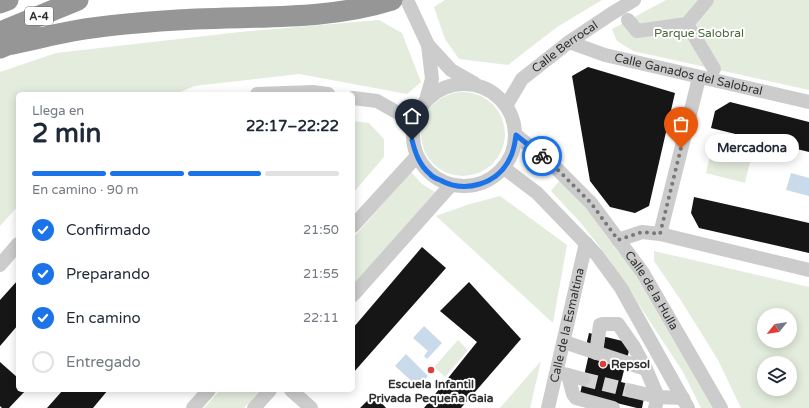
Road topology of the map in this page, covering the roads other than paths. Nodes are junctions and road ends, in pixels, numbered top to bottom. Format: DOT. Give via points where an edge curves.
graph roads {
  1 [pos="8,0"];
  2 [pos="78,0"];
  3 [pos="407,0"];
  4 [pos="634,0"];
  5 [pos="707,0"];
  6 [pos="0,3"];
  7 [pos="383,3"];
  8 [pos="628,20"];
  9 [pos="687,24"];
  10 [pos="0,32"];
  11 [pos="569,42"];
  12 [pos="428,45"];
  13 [pos="0,48"];
  14 [pos="714,70"];
  15 [pos="700,78"];
  16 [pos="480,86"];
  17 [pos="355,98"];
  18 [pos="426,100"];
  19 [pos="809,102"];
  20 [pos="506,106"];
  21 [pos="414,122"];
  22 [pos="516,135"];
  23 [pos="416,156"];
  24 [pos="504,168"];
  25 [pos="450,186"];
  26 [pos="355,224"];
  27 [pos="660,234"];
  28 [pos="618,240"];
  29 [pos="586,243"];
  30 [pos="16,246"];
  31 [pos="0,265"];
  32 [pos="809,270"];
  33 [pos="355,293"];
  34 [pos="638,318"];
  35 [pos="618,324"];
  36 [pos="564,342"];
  37 [pos="596,353"];
  38 [pos="646,369"];
  39 [pos="562,374"];
  40 [pos="583,379"];
  41 [pos="632,391"];
  42 [pos="207,392"];
  43 [pos="268,392"];
  44 [pos="293,392"];
  45 [pos="656,403"];
  46 [pos="686,403"];
  47 [pos="193,408"];
  48 [pos="254,408"];
  49 [pos="311,408"];
  50 [pos="548,408"];
  51 [pos="613,408"];
  52 [pos="720,408"];
  1 -- 6 [label="highway"];
  2 -- 10 [label="highway, A-4"];
  3 -- 12 [label="street"];
  4 -- 11 [label="street, Calle Berrocal"];
  5 -- 9 [label="street"];
  7 -- 13 [label="highway" via="337,12 285,17 128,23 72,31"];
  8 -- 9 [label="street" via="637,31"];
  9 -- 14 [label="street"];
  11 -- 15 [label="street, Calle Ganados del Salobral" via="605,55"];
  11 -- 20 [label="street, Calle Berrocal" via="522,79"];
  12 -- 16 [label="street" via="451,70"];
  12 -- 18 [label="street" via="432,79"];
  15 -- 19 [label="street, Calle Ganados del Salobral"];
  15 -- 27 [label="street"];
  16 -- 18 [label="street" via="451,85 437,91"];
  16 -- 20 [label="street" via="495,94"];
  17 -- 21 [label="street" via="377,101"];
  18 -- 21 [label="street" via="418,110"];
  20 -- 22 [label="street"];
  21 -- 23 [label="street" via="412,140"];
  22 -- 24 [label="street" via="511,158"];
  22 -- 28 [label="street, Calle de la Hulla" via="561,172 591,203"];
  23 -- 25 [label="street" via="430,175"];
  23 -- 26 [label="street"];
  24 -- 25 [label="street" via="489,181 470,187"];
  24 -- 29 [label="street, Calle de la Hulla" via="537,193"];
  25 -- 33 [label="street"];
  27 -- 28 [label="street" via="642,232"];
  27 -- 32 [label="street"];
  28 -- 52 [label="street, Calle de la Hulla" via="643,273"];
  29 -- 34 [label="street, Calle de la Hulla" via="621,288"];
  29 -- 36 [label="street, Calle de la Esmaltina"];
  30 -- 31 [label="street"];
  34 -- 35 [label="street"];
  34 -- 46 [label="street, Calle de la Hulla"];
  35 -- 37 [label="street" via="600,326"];
  35 -- 38 [label="street"];
  36 -- 37 [label="street"];
  36 -- 39 [label="street, Calle de la Esmaltina"];
  37 -- 38 [label="street"];
  38 -- 45 [label="street"];
  39 -- 40 [label="street"];
  39 -- 50 [label="street, Calle de la Esmaltina"];
  39 -- 51 [label="street" via="576,398"];
  41 -- 45 [label="street"];
  42 -- 47 [label="street"];
  43 -- 48 [label="street"];
  44 -- 49 [label="street"];
  45 -- 46 [label="street"];
}
